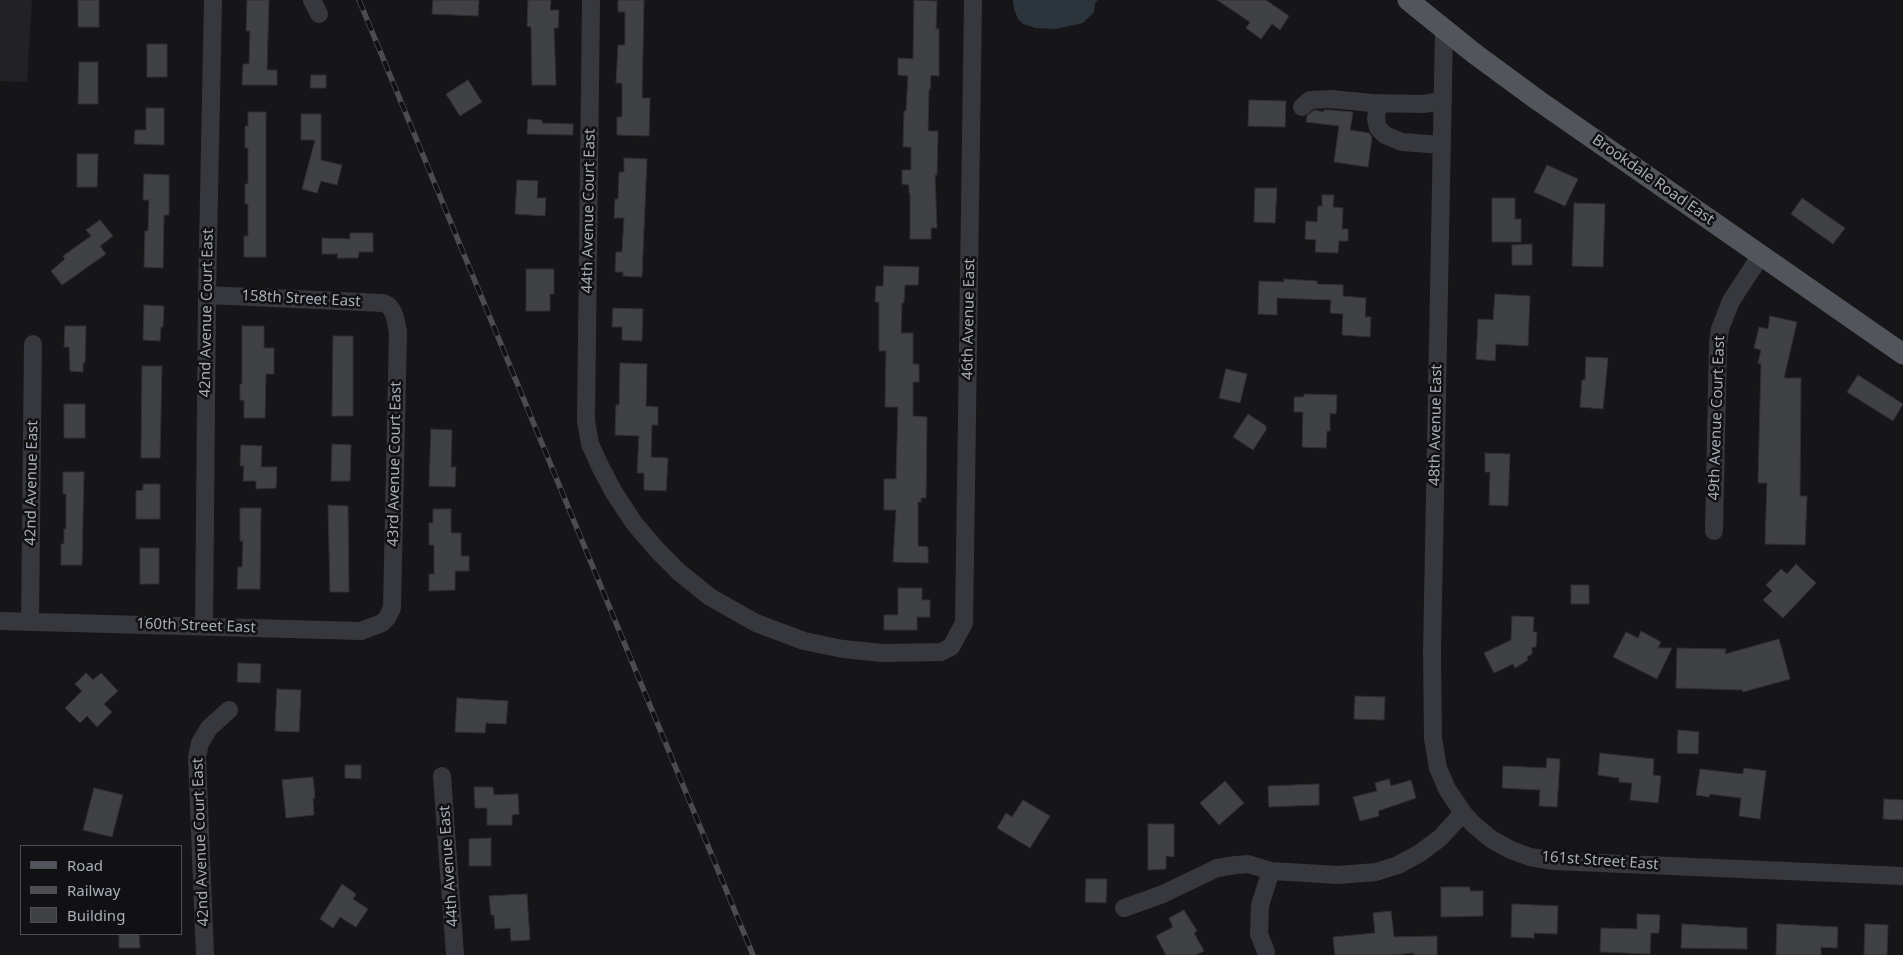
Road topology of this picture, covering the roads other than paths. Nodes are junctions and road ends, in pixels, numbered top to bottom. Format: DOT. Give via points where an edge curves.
graph roads {
  1 [pos="212,0"];
  2 [pos="591,0"];
  3 [pos="973,0"];
  4 [pos="1408,0"];
  5 [pos="1444,30"];
  6 [pos="1443,102"];
  7 [pos="1383,103"];
  8 [pos="1302,107"];
  9 [pos="1442,145"];
  10 [pos="1761,255"];
  11 [pos="207,295"];
  12 [pos="392,310"];
  13 [pos="33,344"];
  14 [pos="1903,354"];
  15 [pos="1714,531"];
  16 [pos="387,618"];
  17 [pos="0,621"];
  18 [pos="30,621"];
  19 [pos="204,626"];
  20 [pos="958,636"];
  21 [pos="229,710"];
  22 [pos="442,776"];
  23 [pos="1463,813"];
  24 [pos="1271,871"];
  25 [pos="1903,876"];
  26 [pos="1124,908"];
  27 [pos="1266,952"];
  28 [pos="205,955"];
  29 [pos="455,955"];
  1 -- 11 [label="street, 42nd Avenue Court East"];
  2 -- 20 [label="street, 44th Avenue Court East" via="586,421 590,444 613,491 634,523 679,572 733,611 780,633 804,642 883,653 941,652 951,647"];
  3 -- 20 [label="street, 46th Avenue East" via="964,623"];
  4 -- 5 [label="main road, Brookdale Road East"];
  5 -- 6 [label="street, 48th Avenue East"];
  5 -- 10 [label="main road, Brookdale Road East" via="1539,101"];
  6 -- 7 [label="street"];
  6 -- 9 [label="street, 48th Avenue East"];
  7 -- 8 [label="street" via="1310,100"];
  7 -- 9 [label="street" via="1377,110 1376,119 1378,128 1385,134 1402,142"];
  9 -- 23 [label="street, 48th Avenue East" via="1432,738 1438,768"];
  10 -- 14 [label="main road, Brookdale Road East"];
  10 -- 15 [label="street, 49th Avenue Court East" via="1731,301 1720,329"];
  11 -- 12 [label="street, 158th Street East" via="383,303"];
  11 -- 19 [label="street, 42nd Avenue Court East"];
  12 -- 16 [label="street, 43rd Avenue Court East" via="398,342 392,608"];
  13 -- 18 [label="street, 42nd Avenue East"];
  16 -- 19 [label="street, 160th Street East" via="361,632"];
  17 -- 18 [label="street, 160th Street East"];
  18 -- 19 [label="street, 160th Street East"];
  21 -- 28 [label="street, 42nd Avenue Court East" via="209,728 200,743 197,757"];
  22 -- 29 [label="street, 44th Avenue East"];
  23 -- 24 [label="street" via="1440,838 1420,853 1376,872 1338,875"];
  23 -- 25 [label="street, 161st Street East" via="1491,839 1511,850 1554,861"];
  24 -- 26 [label="street" via="1248,864 1217,868 1164,894"];
  24 -- 27 [label="street" via="1260,905 1258,934"];
}
